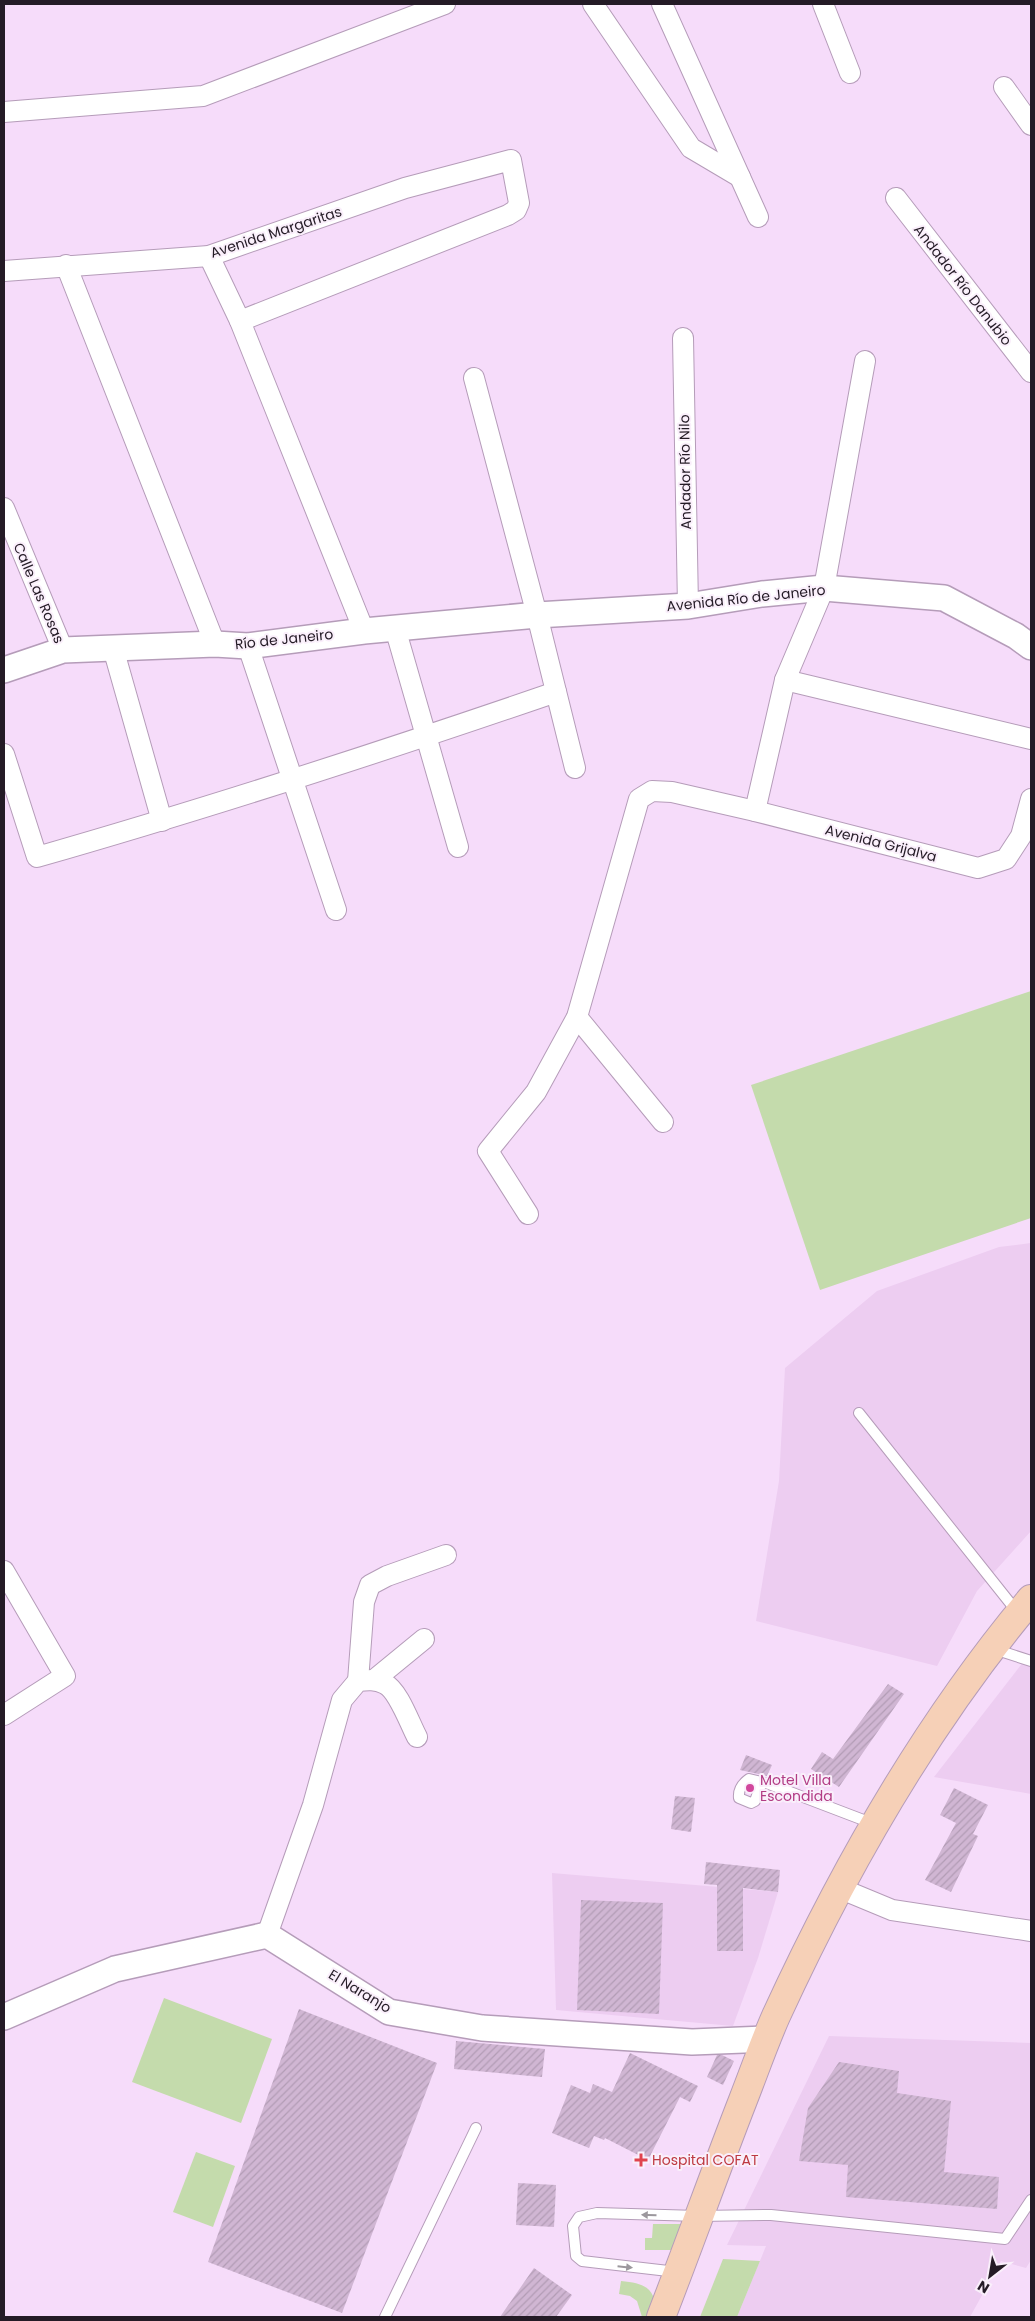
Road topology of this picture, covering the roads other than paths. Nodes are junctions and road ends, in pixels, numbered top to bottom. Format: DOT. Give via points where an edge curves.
graph roads {
  1 [pos="445,4"];
  2 [pos="593,4"];
  3 [pos="662,4"];
  4 [pos="823,4"];
  5 [pos="850,73"];
  6 [pos="1004,88"];
  7 [pos="4,112"];
  8 [pos="1031,125"];
  9 [pos="740,177"];
  10 [pos="896,198"];
  11 [pos="758,217"];
  12 [pos="210,256"];
  13 [pos="66,265"];
  14 [pos="4,271"];
  15 [pos="240,321"];
  16 [pos="683,338"];
  17 [pos="865,361"];
  18 [pos="1031,372"];
  19 [pos="474,378"];
  20 [pos="4,508"];
  21 [pos="824,588"];
  22 [pos="688,606"];
  23 [pos="537,615"];
  24 [pos="396,628"];
  25 [pos="364,631"];
  26 [pos="215,644"];
  27 [pos="248,646"];
  28 [pos="1031,647"];
  29 [pos="113,648"];
  30 [pos="63,650"];
  31 [pos="4,670"];
  32 [pos="785,680"];
  33 [pos="556,692"];
  34 [pos="426,736"];
  35 [pos="1031,738"];
  36 [pos="4,754"];
  37 [pos="575,768"];
  38 [pos="292,778"];
  39 [pos="1031,799"];
  40 [pos="755,811"];
  41 [pos="162,822"];
  42 [pos="458,847"];
  43 [pos="336,910"];
  44 [pos="578,1017"];
  45 [pos="663,1122"];
  46 [pos="528,1214"];
  47 [pos="859,1413"];
  48 [pos="446,1555"];
  49 [pos="4,1571"];
  50 [pos="1025,1607"];
  51 [pos="424,1640"];
  52 [pos="991,1648"];
  53 [pos="1031,1661"];
  54 [pos="366,1680"];
  55 [pos="4,1715"];
  56 [pos="417,1737"];
  57 [pos="762,1782"];
  58 [pos="875,1824"];
  59 [pos="839,1888"];
  60 [pos="1031,1930"];
  61 [pos="267,1935"];
  62 [pos="4,2017"];
  63 [pos="767,2039"];
  64 [pos="476,2128"];
  65 [pos="1031,2200"];
  66 [pos="698,2216"];
  67 [pos="678,2272"];
  68 [pos="385,2317"];
  69 [pos="661,2317"];
  1 -- 7 [label="street" via="203,96"];
  2 -- 9 [label="street" via="691,148"];
  3 -- 9 [label="street"];
  4 -- 5 [label="street"];
  6 -- 8 [label="street"];
  9 -- 11 [label="street"];
  10 -- 18 [label="street, Andador Río Danubio"];
  12 -- 13 [label="street, Avenida Margaritas"];
  12 -- 15 [label="street"];
  12 -- 15 [label="street, Avenida Margaritas" via="405,188 511,160 519,203 516,210 508,215"];
  13 -- 14 [label="street, Avenida Margaritas"];
  13 -- 26 [label="street"];
  15 -- 25 [label="street"];
  16 -- 22 [label="street, Andador Río Nilo"];
  17 -- 21 [label="street"];
  19 -- 23 [label="street"];
  20 -- 30 [label="street, Calle Las Rosas"];
  21 -- 22 [label="street, Avenida Río de Janeiro"];
  21 -- 28 [label="street, Avenida Río de Janeiro" via="944,598"];
  21 -- 32 [label="street"];
  22 -- 23 [label="street, Avenida Río de Janeiro"];
  23 -- 24 [label="street, Río de Janeiro"];
  23 -- 33 [label="street"];
  24 -- 25 [label="street, Río de Janeiro"];
  24 -- 34 [label="street"];
  25 -- 27 [label="street, Río de Janeiro"];
  26 -- 27 [label="street, Río de Janeiro"];
  26 -- 29 [label="street, Río de Janeiro"];
  27 -- 38 [label="street"];
  29 -- 30 [label="street, Río de Janeiro"];
  29 -- 41 [label="street"];
  30 -- 31 [label="street, Río de Janeiro"];
  32 -- 35 [label="street"];
  32 -- 40 [label="street"];
  33 -- 34 [label="street"];
  33 -- 37 [label="street"];
  34 -- 38 [label="street"];
  34 -- 42 [label="street"];
  36 -- 41 [label="street" via="37,857"];
  38 -- 41 [label="street"];
  38 -- 43 [label="street"];
  39 -- 40 [label="street, Avenida Grijalva" via="1021,836 1006,858 978,868"];
  40 -- 44 [label="street, Avenida Grijalva" via="672,792 652,791 639,799"];
  44 -- 45 [label="street"];
  44 -- 46 [label="street, Avenida Grijalva" via="536,1092 488,1151"];
  47 -- 50 [label="lane"];
  48 -- 54 [label="street" via="370,1585 364,1602"];
  49 -- 55 [label="street" via="65,1676"];
  50 -- 52 [label="main road"];
  51 -- 54 [label="street"];
  52 -- 53 [label="lane"];
  52 -- 58 [label="main road" via="911,1763"];
  54 -- 56 [label="street" via="386,1684 395,1693"];
  54 -- 61 [label="street" via="342,1700 313,1804"];
  57 -- 58 [label="lane"];
  58 -- 59 [label="main road"];
  59 -- 60 [label="street" via="892,1910"];
  59 -- 63 [label="main road"];
  61 -- 62 [label="street" via="115,1970"];
  61 -- 63 [label="street, El Naranjo" via="389,2012 482,2028 692,2042"];
  63 -- 66 [label="main road"];
  64 -- 68 [label="lane"];
  65 -- 66 [label="lane" via="1005,2239 771,2215"];
  66 -- 67 [label="main road"];
  66 -- 67 [label="lane, one-way" via="597,2213 579,2217 573,2226 576,2256 582,2261"];
  67 -- 69 [label="main road"];
}
